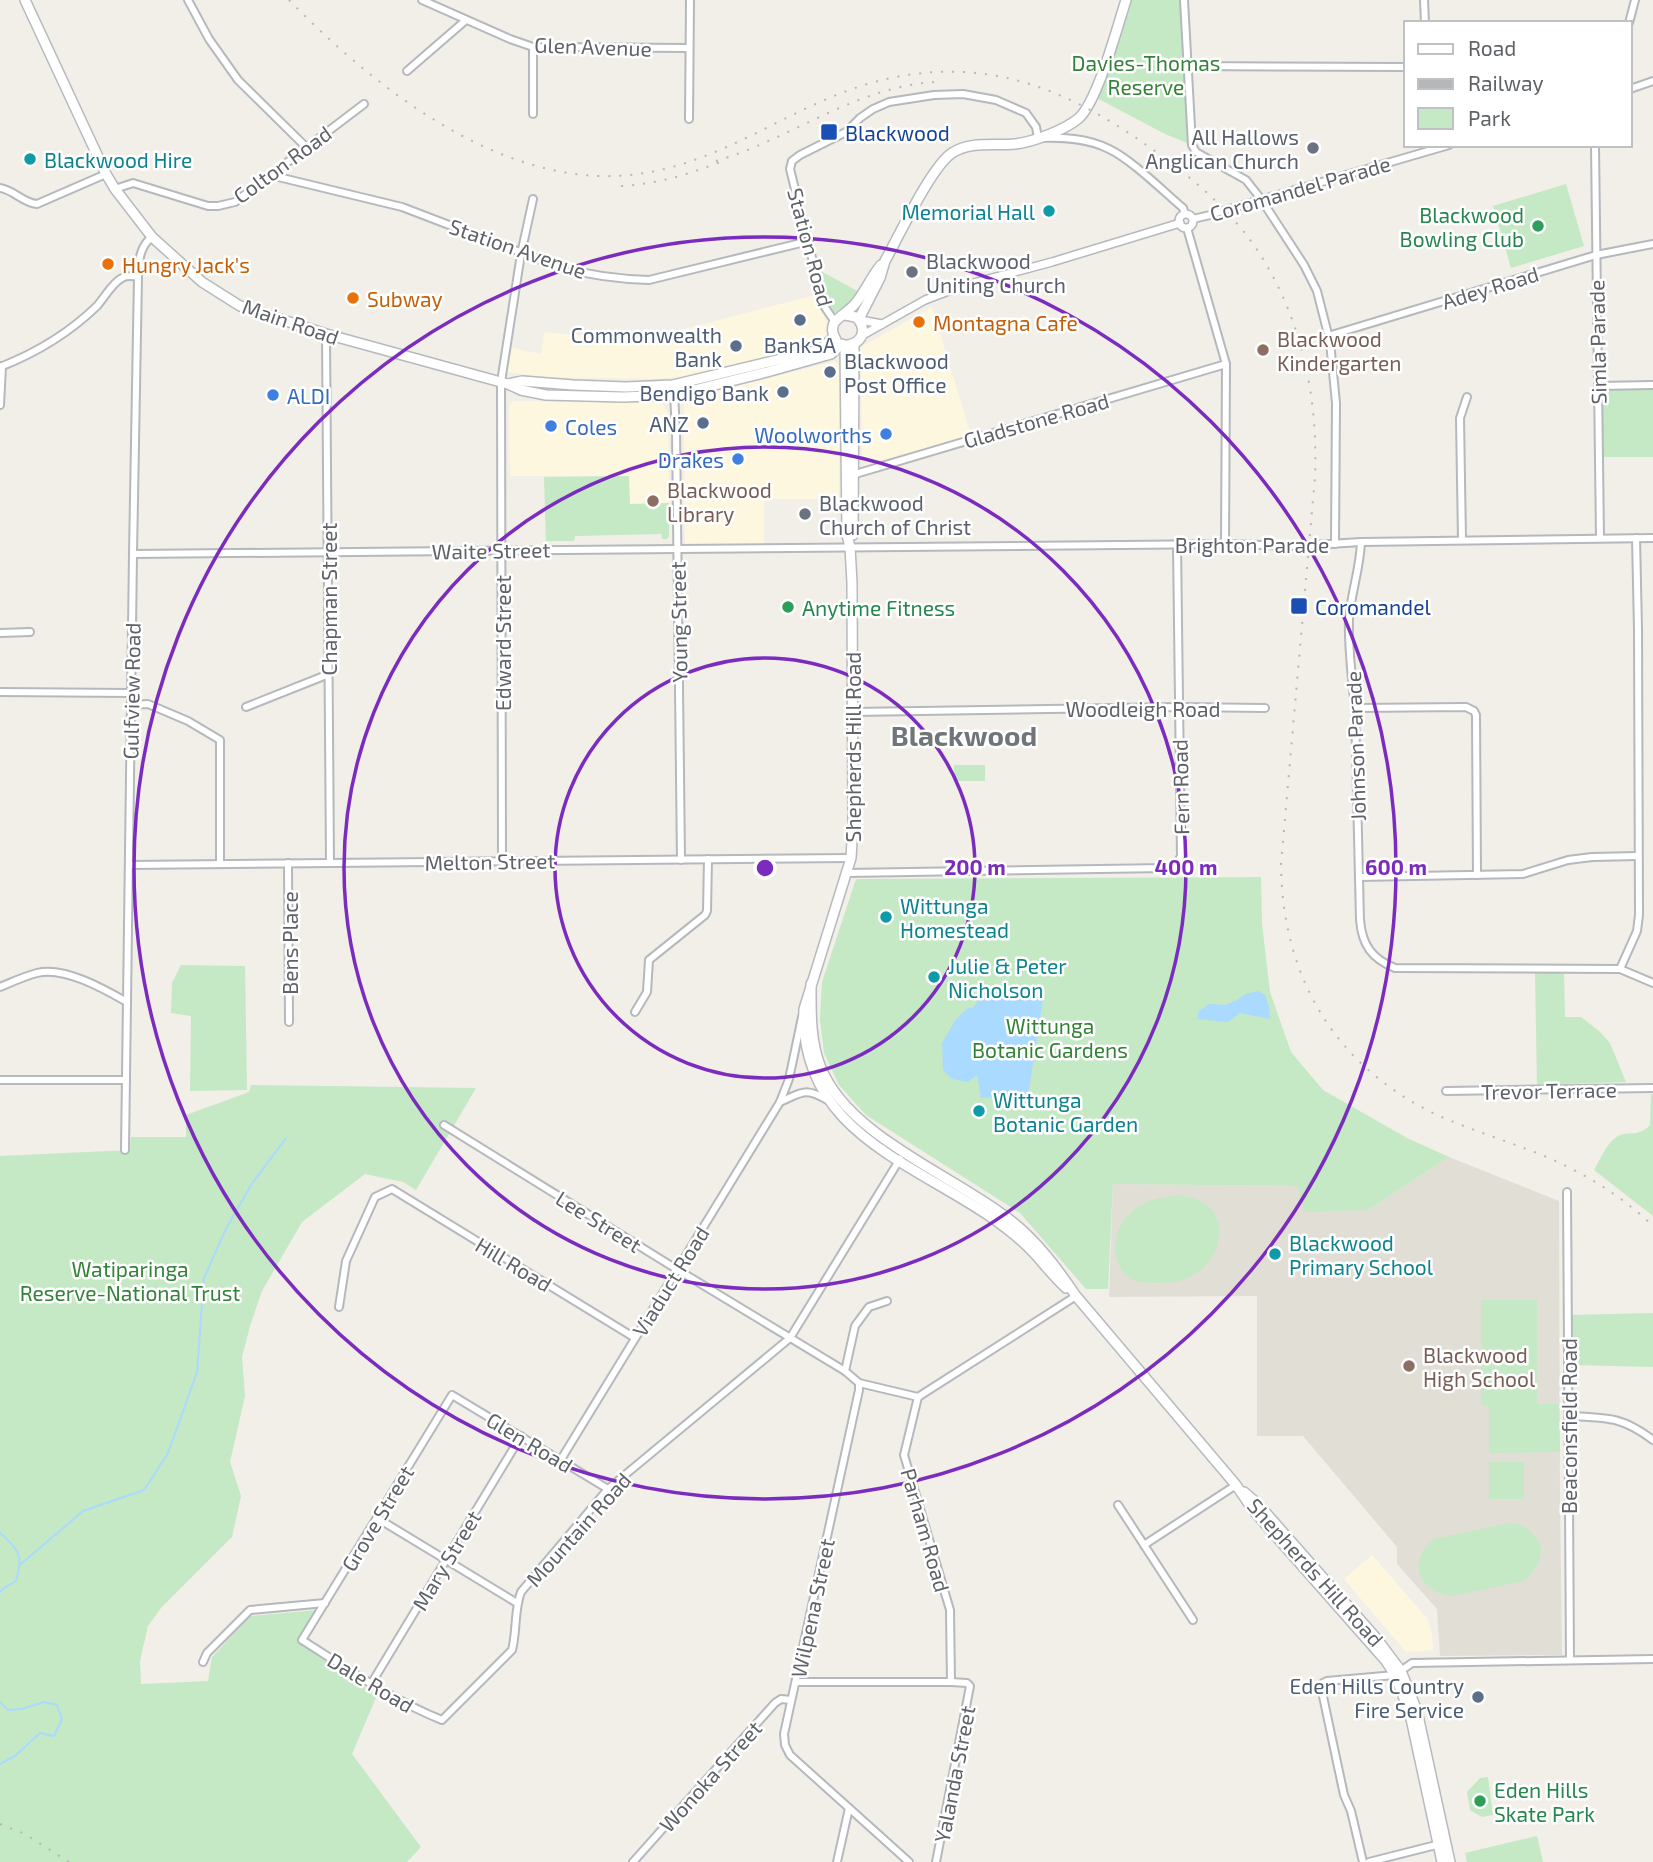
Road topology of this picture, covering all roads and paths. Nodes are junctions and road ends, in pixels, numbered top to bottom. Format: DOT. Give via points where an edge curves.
graph roads {
  1 [pos="25,0"];
  2 [pos="188,0"];
  3 [pos="690,0"];
  4 [pos="1126,0"];
  5 [pos="1184,0"];
  6 [pos="1424,0"];
  7 [pos="1635,0"];
  8 [pos="422,1"];
  9 [pos="466,20"];
  10 [pos="1425,21"];
  11 [pos="1630,21"];
  12 [pos="533,47"];
  13 [pos="689,48"];
  14 [pos="1188,66"];
  15 [pos="1404,67"];
  16 [pos="407,71"];
  17 [pos="1653,80"];
  18 [pos="1632,88"];
  19 [pos="363,104"];
  20 [pos="533,114"];
  21 [pos="689,119"];
  22 [pos="1038,138"];
  23 [pos="306,147"];
  24 [pos="1595,147"];
  25 [pos="1426,149"];
  26 [pos="106,174"];
  27 [pos="270,175"];
  28 [pos="0,188"];
  29 [pos="115,190"];
  30 [pos="533,199"];
  31 [pos="1261,199"];
  32 [pos="1185,214"];
  33 [pos="1193,219"];
  34 [pos="1183,225"];
  35 [pos="152,237"];
  36 [pos="809,241"];
  37 [pos="1653,244"];
  38 [pos="521,254"];
  39 [pos="1596,255"];
  40 [pos="885,261"];
  41 [pos="138,276"];
  42 [pos="845,315"];
  43 [pos="860,320"];
  44 [pos="835,322"];
  45 [pos="882,324"];
  46 [pos="326,334"];
  47 [pos="863,335"];
  48 [pos="1328,335"];
  49 [pos="834,337"];
  50 [pos="847,345"];
  51 [pos="831,354"];
  52 [pos="1226,364"];
  53 [pos="1,367"];
  54 [pos="846,368"];
  55 [pos="505,383"];
  56 [pos="1653,385"];
  57 [pos="1598,386"];
  58 [pos="674,390"];
  59 [pos="1467,397"];
  60 [pos="0,405"];
  61 [pos="850,475"];
  62 [pos="1600,538"];
  63 [pos="1636,538"];
  64 [pos="1653,538"];
  65 [pos="1462,540"];
  66 [pos="1360,542"];
  67 [pos="1177,544"];
  68 [pos="1225,544"];
  69 [pos="1335,544"];
  70 [pos="850,547"];
  71 [pos="677,549"];
  72 [pos="502,550"];
  73 [pos="328,552"];
  74 [pos="133,554"];
  75 [pos="30,632"];
  76 [pos="0,633"];
  77 [pos="329,674"];
  78 [pos="1,691"];
  79 [pos="131,694"];
  80 [pos="131,705"];
  81 [pos="246,707"];
  82 [pos="1179,707"];
  83 [pos="1265,708"];
  84 [pos="1356,708"];
  85 [pos="853,712"];
  86 [pos="1638,856"];
  87 [pos="851,858"];
  88 [pos="708,859"];
  89 [pos="681,860"];
  90 [pos="502,861"];
  91 [pos="288,863"];
  92 [pos="330,863"];
  93 [pos="129,864"];
  94 [pos="220,864"];
  95 [pos="847,873"];
  96 [pos="1477,875"];
  97 [pos="1359,877"];
  98 [pos="1620,970"];
  99 [pos="1653,983"];
  100 [pos="811,984"];
  101 [pos="0,987"];
  102 [pos="127,1002"];
  103 [pos="804,1009"];
  104 [pos="635,1012"];
  105 [pos="289,1022"];
  106 [pos="0,1080"];
  107 [pos="126,1080"];
  108 [pos="1653,1088"];
  109 [pos="1446,1091"];
  110 [pos="829,1101"];
  111 [pos="780,1102"];
  112 [pos="444,1125"];
  113 [pos="125,1150"];
  114 [pos="905,1151"];
  115 [pos="899,1160"];
  116 [pos="1567,1192"];
  117 [pos="678,1270"];
  118 [pos="1076,1297"];
  119 [pos="887,1301"];
  120 [pos="339,1307"];
  121 [pos="635,1338"];
  122 [pos="790,1338"];
  123 [pos="845,1371"];
  124 [pos="859,1382"];
  125 [pos="452,1395"];
  126 [pos="918,1397"];
  127 [pos="1568,1416"];
  128 [pos="520,1437"];
  129 [pos="1653,1440"];
  130 [pos="561,1461"];
  131 [pos="1236,1485"];
  132 [pos="608,1489"];
  133 [pos="1118,1506"];
  134 [pos="377,1518"];
  135 [pos="1144,1545"];
  136 [pos="446,1560"];
  137 [pos="517,1602"];
  138 [pos="325,1603"];
  139 [pos="1193,1620"];
  140 [pos="302,1640"];
  141 [pos="1570,1659"];
  142 [pos="1653,1659"];
  143 [pos="203,1662"];
  144 [pos="1398,1673"];
  145 [pos="796,1682"];
  146 [pos="951,1682"];
  147 [pos="372,1684"];
  148 [pos="791,1700"];
  149 [pos="442,1720"];
  150 [pos="849,1808"];
  151 [pos="1442,1843"];
  152 [pos="633,1862"];
  153 [pos="837,1862"];
  154 [pos="909,1862"];
  155 [pos="936,1862"];
  156 [pos="1363,1862"];
  157 [pos="1369,1862"];
  158 [pos="1442,1862"];
  159 [pos="1450,1862"];
  1 -- 26 [label="main road, Main Road"];
  2 -- 23 [label="street" via="238,79"];
  3 -- 13 [label="street"];
  4 -- 22 [label="main road" via="1088,107 1065,127"];
  5 -- 14 [label="street"];
  6 -- 10 [label="street"];
  7 -- 11 [label="street"];
  8 -- 9 [label="street, Glen Avenue"];
  9 -- 12 [label="street, Glen Avenue"];
  9 -- 16 [label="street"];
  12 -- 13 [label="street, Glen Avenue"];
  12 -- 20 [label="street"];
  13 -- 21 [label="street"];
  14 -- 15 [label="street"];
  14 -- 31 [label="street" via="1192,145 1196,152 1246,180"];
  17 -- 18 [label="street"];
  19 -- 23 [label="street, Colton Road"];
  22 -- 32 [label="street" via="1079,139 1111,149"];
  22 -- 36 [label="street, Station Road" via="1026,113 979,96 934,95 873,109 846,132 792,161 790,169"];
  22 -- 40 [label="main road" via="972,145 950,154 941,162"];
  23 -- 27 [label="street, Colton Road"];
  24 -- 39 [label="street, Simla Parade"];
  25 -- 31 [label="street, Coromandel Parade"];
  26 -- 28 [label="street" via="37,204"];
  26 -- 29 [label="main road, Main Road"];
  27 -- 29 [label="street, Colton Road" via="235,202 218,206 133,183"];
  27 -- 38 [label="street, Station Avenue" via="402,207"];
  29 -- 35 [label="main road, Main Road"];
  30 -- 38 [label="street, Edward Street"];
  31 -- 33 [label="street, Coromandel Parade, bridge"];
  31 -- 48 [label="street" via="1317,291"];
  32 -- 33 [label="street"];
  32 -- 34 [label="street" via="1180,217"];
  33 -- 34 [label="street" via="1192,225"];
  34 -- 45 [label="street" via="959,287"];
  34 -- 52 [label="street"];
  35 -- 41 [label="street, Gulfview Road" via="139,257"];
  35 -- 46 [label="main road, Main Road" via="202,282 240,306"];
  36 -- 38 [label="street, Station Avenue" via="649,280 577,272"];
  36 -- 44 [label="street, Station Road" via="827,312"];
  37 -- 39 [label="street, Adey Road"];
  38 -- 55 [label="street, Edward Street"];
  39 -- 48 [label="street, Adey Road"];
  39 -- 57 [label="street, Simla Parade"];
  40 -- 42 [label="main road"];
  40 -- 43 [label="main road"];
  41 -- 53 [label="street" via="120,278 68,331"];
  41 -- 74 [label="street, Gulfview Road"];
  42 -- 43 [label="main road"];
  42 -- 44 [label="main road"];
  43 -- 45 [label="street"];
  43 -- 47 [label="main road"];
  44 -- 49 [label="main road"];
  45 -- 47 [label="street"];
  46 -- 55 [label="main road, Main Road"];
  46 -- 73 [label="street, Chapman Street"];
  47 -- 50 [label="main road"];
  48 -- 69 [label="street" via="1336,403"];
  49 -- 50 [label="main road"];
  49 -- 58 [label="main road, Main Road" via="811,352"];
  50 -- 51 [label="main road, Main Road"];
  50 -- 54 [label="main road, Shepherds Hill Road"];
  50 -- 61 [label="main road, Shepherds Hill Road"];
  51 -- 54 [label="main road"];
  51 -- 58 [label="main road, Main Road"];
  52 -- 61 [label="street, Gladstone Road"];
  52 -- 68 [label="street"];
  53 -- 60 [label="street"];
  54 -- 61 [label="main road, Shepherds Hill Road"];
  55 -- 58 [label="main road, Main Road"];
  55 -- 72 [label="street, Edward Street"];
  56 -- 57 [label="street"];
  57 -- 62 [label="street, Simla Parade"];
  58 -- 71 [label="street, Young Street"];
  59 -- 65 [label="street" via="1461,418"];
  61 -- 70 [label="main road, Shepherds Hill Road"];
  62 -- 63 [label="street, Brighton Parade"];
  62 -- 65 [label="street, Brighton Parade"];
  63 -- 64 [label="street, Brighton Parade"];
  63 -- 86 [label="street"];
  65 -- 66 [label="street, Brighton Parade"];
  66 -- 69 [label="street, Brighton Parade"];
  66 -- 84 [label="street, Johnson Parade" via="1349,620"];
  67 -- 68 [label="street, Brighton Parade"];
  67 -- 70 [label="street, Brighton Parade"];
  67 -- 82 [label="street, Fern Road"];
  68 -- 69 [label="street, Brighton Parade"];
  70 -- 71 [label="street, Waite Street"];
  70 -- 85 [label="main road, Shepherds Hill Road"];
  71 -- 72 [label="street, Waite Street"];
  71 -- 89 [label="street, Young Street"];
  72 -- 73 [label="street, Waite Street"];
  72 -- 90 [label="street, Edward Street"];
  73 -- 74 [label="street, Waite Street"];
  73 -- 77 [label="street, Chapman Street"];
  74 -- 79 [label="street, Gulfview Road"];
  75 -- 76 [label="street"];
  77 -- 81 [label="street"];
  77 -- 92 [label="street, Chapman Street"];
  78 -- 79 [label="street"];
  79 -- 80 [label="street, Gulfview Road"];
  80 -- 93 [label="street, Gulfview Road"];
  80 -- 94 [label="street" via="148,704 220,740"];
  82 -- 83 [label="street, Woodleigh Road"];
  82 -- 85 [label="street, Woodleigh Road"];
  82 -- 95 [label="street, Fern Road" via="1179,862 1166,868"];
  84 -- 96 [label="street" via="1466,707 1474,711"];
  84 -- 97 [label="street, Johnson Parade"];
  85 -- 87 [label="main road, Shepherds Hill Road"];
  86 -- 96 [label="street" via="1567,860 1523,874"];
  86 -- 98 [label="street" via="1637,931"];
  87 -- 88 [label="street, Melton Street"];
  87 -- 95 [label="main road, Shepherds Hill Road"];
  88 -- 89 [label="street, Melton Street"];
  88 -- 104 [label="street" via="707,911 649,960 647,992"];
  89 -- 90 [label="street, Melton Street"];
  90 -- 92 [label="street, Melton Street"];
  91 -- 92 [label="street, Melton Street"];
  91 -- 94 [label="street, Melton Street"];
  91 -- 105 [label="street, Bens Place"];
  93 -- 94 [label="street, Melton Street"];
  93 -- 102 [label="street, Gulfview Road"];
  95 -- 100 [label="main road, Shepherds Hill Road"];
  96 -- 97 [label="street"];
  97 -- 98 [label="street, Johnson Parade" via="1361,934 1375,957 1395,968"];
  98 -- 99 [label="street, Johnson Parade"];
  100 -- 103 [label="main road, Shepherds Hill Road"];
  100 -- 114 [label="main road, Shepherds Hill Road" via="813,1039 820,1067 835,1094 858,1118"];
  101 -- 102 [label="street" via="40,972 64,974"];
  102 -- 107 [label="street, Gulfview Road"];
  103 -- 110 [label="main road, Shepherds Hill Road" via="813,1071"];
  103 -- 111 [label="street, Viaduct Road"];
  106 -- 107 [label="street"];
  107 -- 113 [label="street, Gulfview Road"];
  108 -- 109 [label="street, Trevor Terrace"];
  110 -- 111 [label="street" via="807,1091"];
  110 -- 115 [label="main road, Shepherds Hill Road" via="854,1129"];
  111 -- 117 [label="street, Viaduct Road"];
  112 -- 117 [label="street, Lee Street"];
  114 -- 115 [label="street"];
  114 -- 118 [label="main road, Shepherds Hill Road" via="1018,1227 1057,1267"];
  115 -- 118 [label="main road, Shepherds Hill Road" via="1014,1234"];
  115 -- 122 [label="street"];
  116 -- 127 [label="street, Beaconsfield Road"];
  117 -- 121 [label="street, Viaduct Road"];
  117 -- 122 [label="street, Lee Street"];
  118 -- 126 [label="street"];
  118 -- 131 [label="main road, Shepherds Hill Road"];
  119 -- 123 [label="street" via="869,1307 855,1326"];
  120 -- 121 [label="street, Hill Road" via="346,1261 360,1229 375,1197 392,1189"];
  121 -- 130 [label="street, Viaduct Road"];
  122 -- 123 [label="street"];
  122 -- 132 [label="street, Mountain Road"];
  123 -- 124 [label="street"];
  124 -- 126 [label="street"];
  124 -- 145 [label="street, Wilpena Street"];
  125 -- 128 [label="street, Glen Road"];
  125 -- 134 [label="street, Grove Street"];
  126 -- 146 [label="street, Parham Road" via="904,1455 950,1609"];
  127 -- 129 [label="street" via="1620,1420"];
  127 -- 141 [label="street, Beaconsfield Road"];
  128 -- 130 [label="street, Glen Road"];
  128 -- 136 [label="street, Mary Street"];
  130 -- 132 [label="street, Glen Road"];
  131 -- 135 [label="street"];
  131 -- 144 [label="main road, Shepherds Hill Road" via="1377,1639"];
  132 -- 137 [label="street, Mountain Road" via="521,1591"];
  133 -- 135 [label="street"];
  134 -- 136 [label="street"];
  134 -- 138 [label="street, Grove Street"];
  135 -- 139 [label="street"];
  136 -- 137 [label="street"];
  136 -- 147 [label="street, Mary Street"];
  137 -- 149 [label="street, Mountain Road" via="512,1650"];
  138 -- 140 [label="street, Grove Street"];
  138 -- 143 [label="street" via="250,1610"];
  140 -- 147 [label="street, Dale Road"];
  141 -- 142 [label="street"];
  141 -- 144 [label="street" via="1412,1663"];
  144 -- 151 [label="main road, Shepherds Hill Road" via="1417,1711"];
  144 -- 156 [label="street" via="1327,1681 1321,1687"];
  145 -- 146 [label="street"];
  145 -- 148 [label="street, Wilpena Street"];
  146 -- 155 [label="street, Yalanda Street" via="967,1683 970,1690"];
  147 -- 149 [label="street, Dale Road"];
  148 -- 150 [label="street, Wilpena Street" via="784,1734 790,1755"];
  148 -- 152 [label="street, Wonoka Street" via="775,1703"];
  150 -- 153 [label="street"];
  150 -- 154 [label="street, Wilpena Street"];
  151 -- 157 [label="street"];
  151 -- 158 [label="main road, Shepherds Hill Road"];
  151 -- 159 [label="main road, Shepherds Hill Road"];
}
